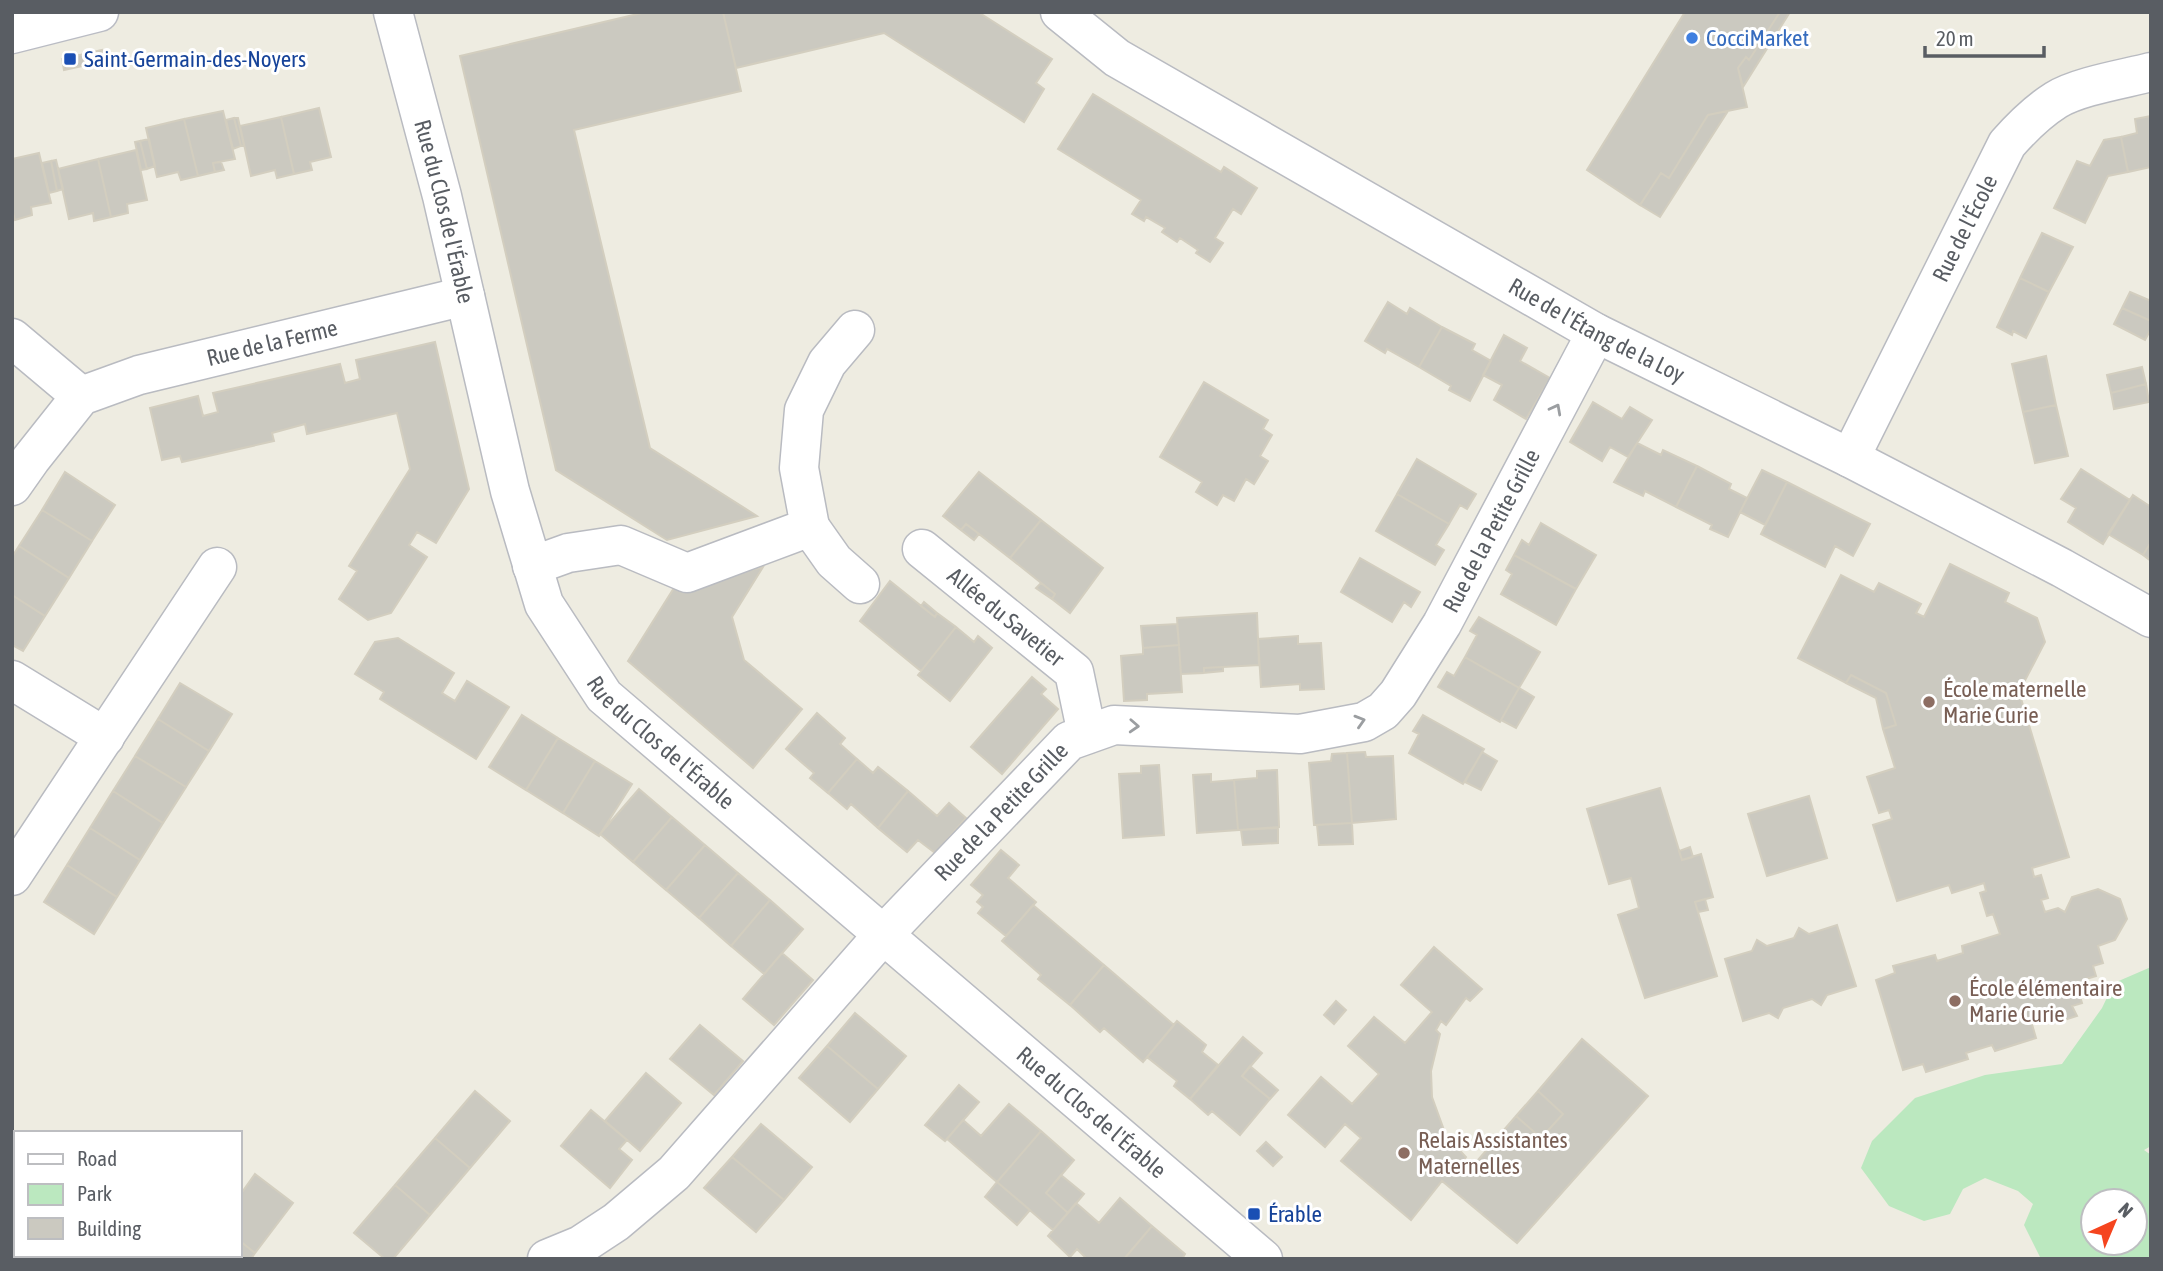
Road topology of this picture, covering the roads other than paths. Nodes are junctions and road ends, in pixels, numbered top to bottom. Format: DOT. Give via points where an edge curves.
graph roads {
  1 [pos="99,12"];
  2 [pos="393,12"];
  3 [pos="1060,12"];
  4 [pos="12,34"];
  5 [pos="2151,72"];
  6 [pos="465,296"];
  7 [pos="855,330"];
  8 [pos="1596,333"];
  9 [pos="12,338"];
  10 [pos="81,396"];
  11 [pos="1850,458"];
  12 [pos="12,486"];
  13 [pos="810,527"];
  14 [pos="922,549"];
  15 [pos="532,566"];
  16 [pos="217,567"];
  17 [pos="860,584"];
  18 [pos="2151,618"];
  19 [pos="12,680"];
  20 [pos="1087,734"];
  21 [pos="106,737"];
  22 [pos="12,876"];
  23 [pos="882,936"];
  24 [pos="547,1259"];
  25 [pos="1263,1259"];
  1 -- 4 [label="street"];
  2 -- 6 [label="street, Rue du Clos de l'Érable"];
  3 -- 8 [label="street, Rue de l'Étang de la Loy" via="1117,58"];
  5 -- 11 [label="street, Rue de l'École" via="2058,99 2026,122 2007,144"];
  6 -- 10 [label="street, Rue de la Ferme" via="139,375"];
  6 -- 15 [label="street, Rue du Clos de l'Érable"];
  7 -- 13 [label="street" via="827,363 804,410 799,468"];
  8 -- 11 [label="street, Rue de l'Étang de la Loy"];
  20 -- 8 [label="street, Rue de la Petite Grille, one-way" via="1114,725 1300,734 1364,722 1383,711 1443,624"];
  9 -- 10 [label="street"];
  10 -- 12 [label="street"];
  11 -- 18 [label="street, Rue de l'Étang de la Loy"];
  13 -- 15 [label="street" via="687,573 621,545"];
  13 -- 17 [label="street" via="834,561"];
  14 -- 20 [label="street, Allée du Savetier" via="1074,672"];
  15 -- 23 [label="street, Rue du Clos de l'Érable" via="544,604 604,696"];
  16 -- 21 [label="street"];
  19 -- 21 [label="street"];
  20 -- 23 [label="street, Rue de la Petite Grille" via="1069,740"];
  21 -- 22 [label="street"];
  23 -- 24 [label="street, Rue de la Petite Grille" via="674,1173 616,1222 581,1245"];
  23 -- 25 [label="street, Rue du Clos de l'Érable"];
}
